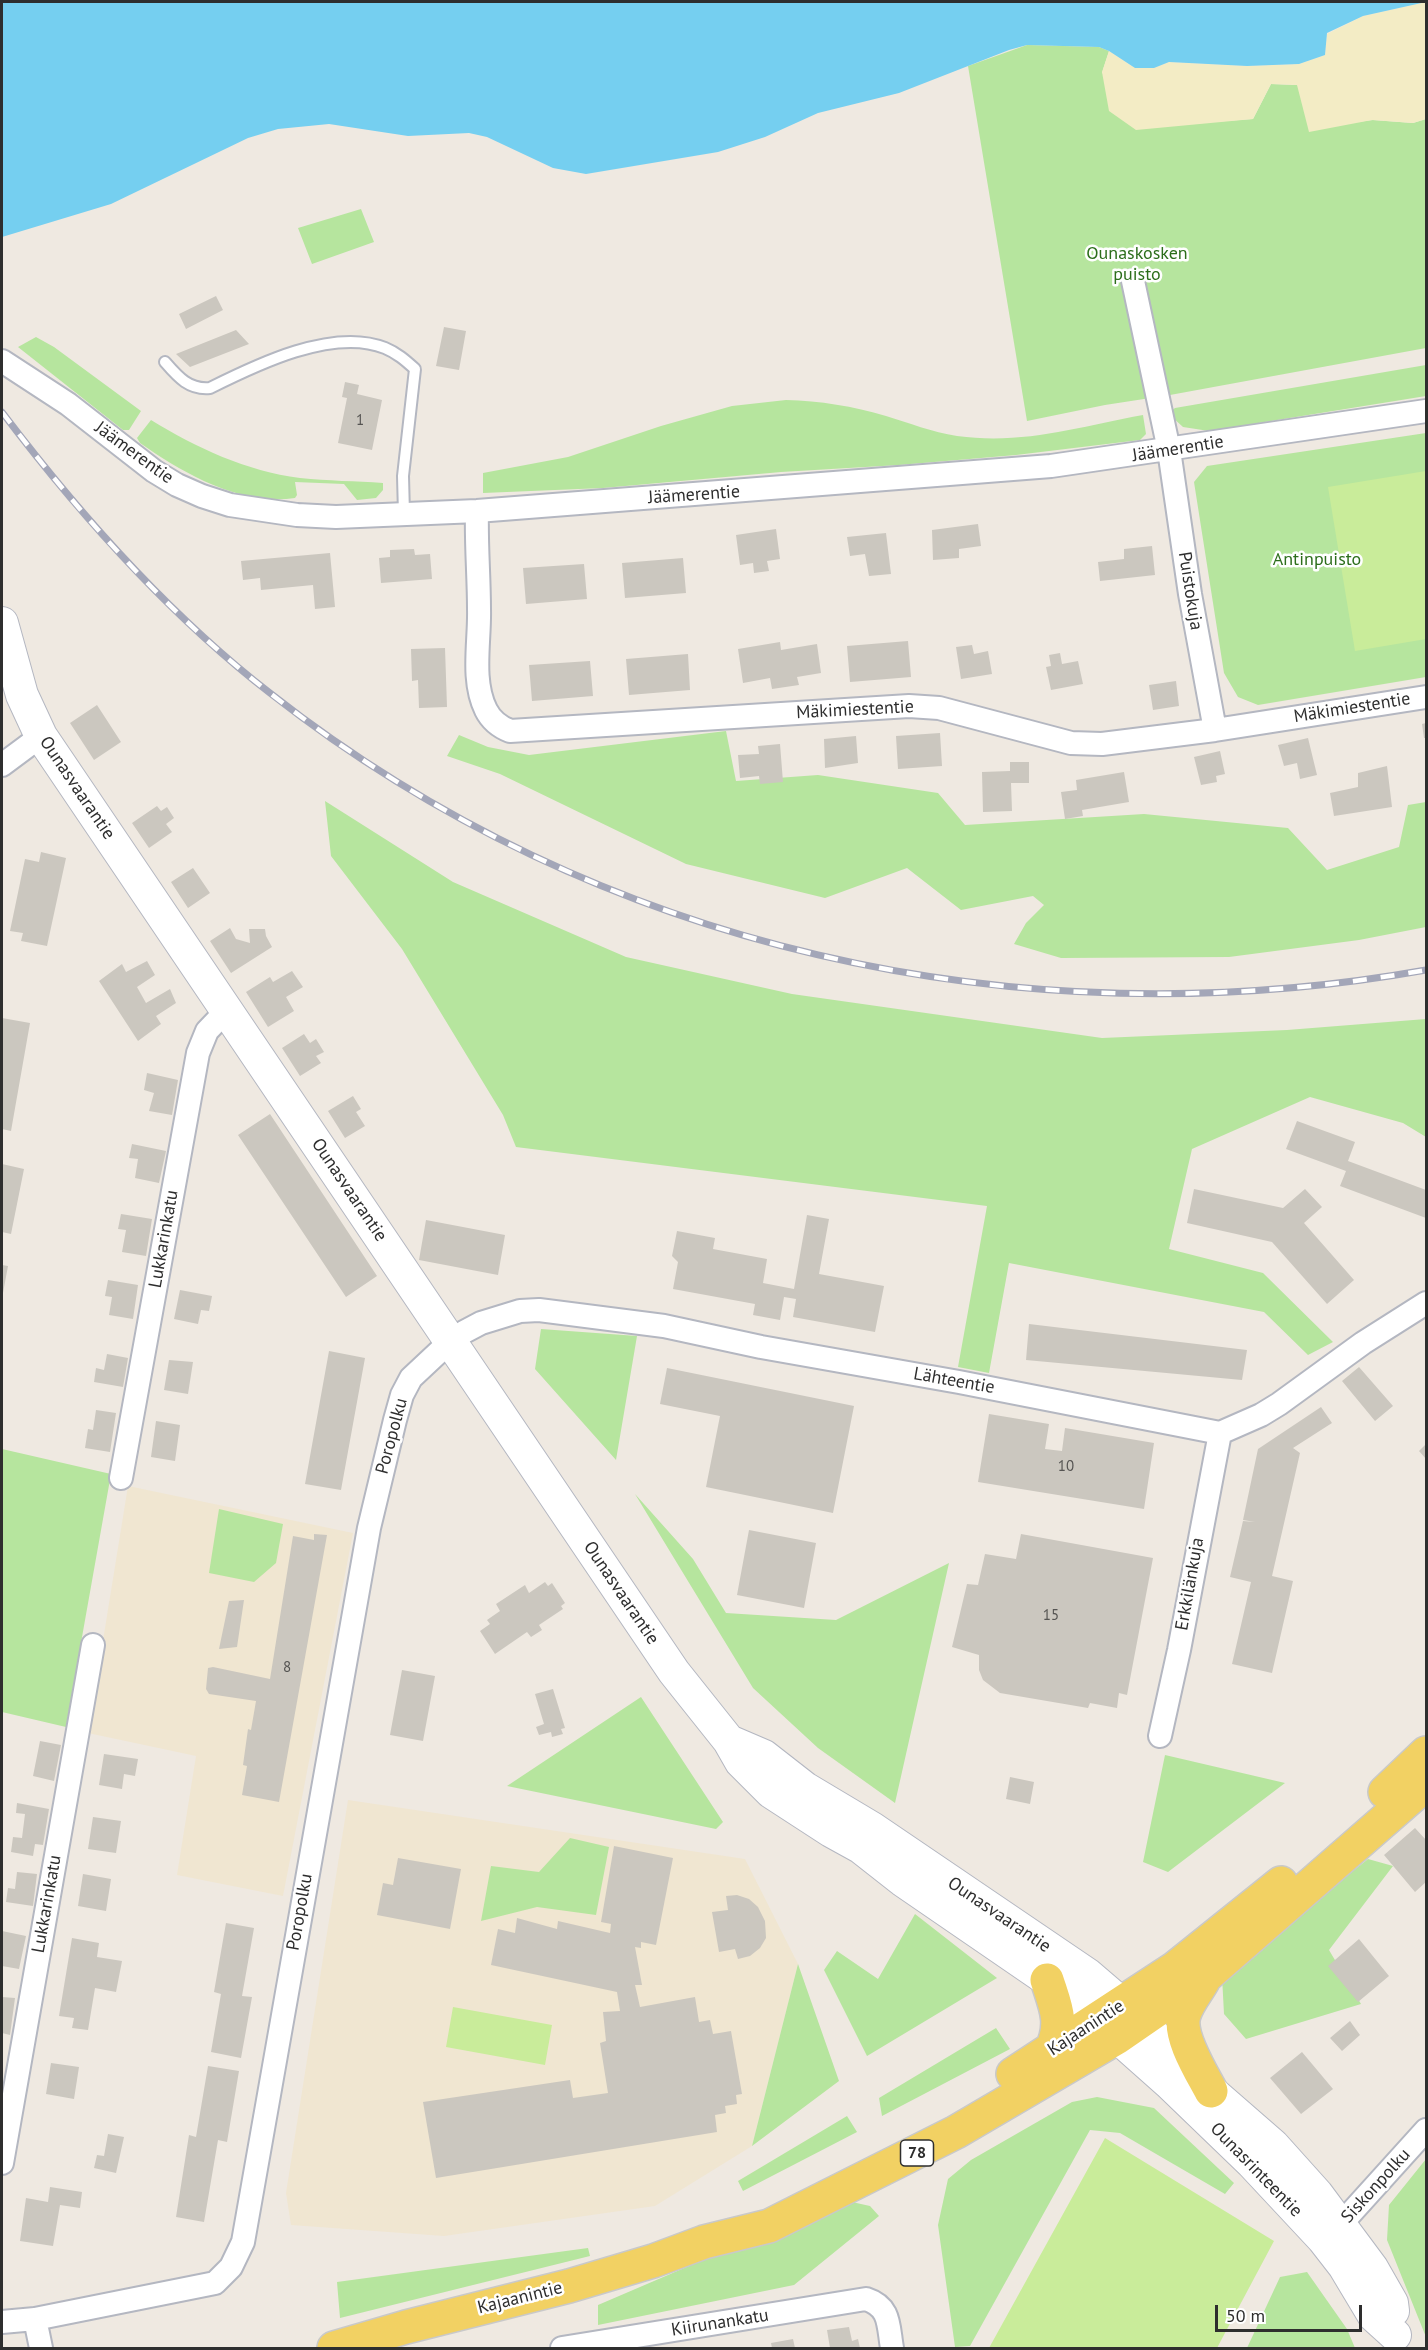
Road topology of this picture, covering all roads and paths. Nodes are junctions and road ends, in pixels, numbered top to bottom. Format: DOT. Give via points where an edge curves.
graph roads {
  1 [pos="1133,281"];
  2 [pos="2,361"];
  3 [pos="165,362"];
  4 [pos="1426,411"];
  5 [pos="1169,450"];
  6 [pos="477,511"];
  7 [pos="404,514"];
  8 [pos="2,622"];
  9 [pos="6,657"];
  10 [pos="1426,697"];
  11 [pos="1215,730"];
  12 [pos="40,736"];
  13 [pos="2,765"];
  14 [pos="227,1010"];
  15 [pos="1426,1303"];
  16 [pos="452,1342"];
  17 [pos="1220,1433"];
  18 [pos="122,1478"];
  19 [pos="93,1645"];
  20 [pos="1160,1736"];
  21 [pos="729,1741"];
  22 [pos="1426,1754"];
  23 [pos="1426,1784"];
  24 [pos="1205,1977"];
  25 [pos="1047,1980"];
  26 [pos="1120,2021"];
  27 [pos="1051,2051"];
  28 [pos="1211,2091"];
  29 [pos="1426,2130"];
  30 [pos="2,2163"];
  31 [pos="1332,2231"];
  32 [pos="704,2242"];
  33 [pos="35,2319"];
  34 [pos="2,2322"];
  35 [pos="1398,2342"];
  36 [pos="41,2349"];
  37 [pos="334,2349"];
  38 [pos="562,2349"];
  39 [pos="891,2349"];
  1 -- 5 [label="street, Puistokuja"];
  2 -- 7 [label="street, Jäämerentie" via="68,404 154,471 202,496 230,505 297,515"];
  3 -- 7 [label="lane" via="186,384 202,389 315,346 359,342 400,355 415,369 403,476"];
  4 -- 5 [label="street, Jäämerentie"];
  5 -- 6 [label="street, Jäämerentie" via="926,478"];
  5 -- 11 [label="street, Puistokuja"];
  6 -- 7 [label="street, Jäämerentie"];
  6 -- 11 [label="street, Mäkimiestentie" via="480,692 486,712 500,728 510,731 909,706 939,708 1071,743 1102,744"];
  8 -- 9 [label="street, Ounasvaarantie"];
  9 -- 12 [label="street, Ounasvaarantie"];
  10 -- 11 [label="street, Mäkimiestentie"];
  12 -- 13 [label="street"];
  12 -- 14 [label="street, Ounasvaarantie"];
  14 -- 16 [label="street, Ounasvaarantie"];
  14 -- 18 [label="street, Lukkarinkatu" via="207,1031 198,1053"];
  15 -- 17 [label="street" via="1280,1404"];
  16 -- 17 [label="street, Lähteentie" via="499,1316 539,1310 563,1312 664,1326"];
  16 -- 21 [label="street, Ounasvaarantie" via="674,1672"];
  16 -- 33 [label="street, Poropolku" via="411,1378 402,1395 369,1526 243,2242 231,2267 215,2283"];
  17 -- 20 [label="street, Erkkilänkuja"];
  19 -- 30 [label="street, Lukkarinkatu"];
  21 -- 25 [label="street, Ounasvaarantie" via="741,1762 771,1792 860,1847"];
  21 -- 26 [label="street, Ounasvaarantie" via="764,1756 805,1788 872,1828 1087,1974"];
  22 -- 26 [label="main road, Kajaanintie / 78" via="1300,1868 1175,1968"];
  23 -- 24 [label="main road, Kajaanintie / 78"];
  24 -- 26 [label="main road, Kajaanintie / 78"];
  24 -- 28 [label="main road" via="1184,2014 1183,2024 1195,2061"];
  25 -- 26 [label="street, Ounasvaarantie"];
  25 -- 27 [label="main road" via="1058,2016 1058,2036"];
  26 -- 27 [label="main road, Kajaanintie / 78"];
  26 -- 28 [label="street, Ounasrinteentie"];
  26 -- 31 [label="street, Ounasrinteentie" via="1252,2163"];
  26 -- 32 [label="main road, Kajaanintie / 78" via="956,2132 769,2226"];
  27 -- 32 [label="main road, Kajaanintie / 78" via="950,2112 742,2216"];
  28 -- 31 [label="street, Ounasrinteentie" via="1273,2145"];
  29 -- 31 [label="street, Siskonpolku"];
  31 -- 35 [label="street, Ounasrinteentie" via="1349,2274 1374,2316"];
  32 -- 37 [label="main road, Kajaanintie / 78" via="632,2268"];
  33 -- 34 [label="street, Poropolku"];
  33 -- 36 [label="street"];
  38 -- 39 [label="street, Kiirunankatu" via="866,2300 878,2303 886,2315"];
}
